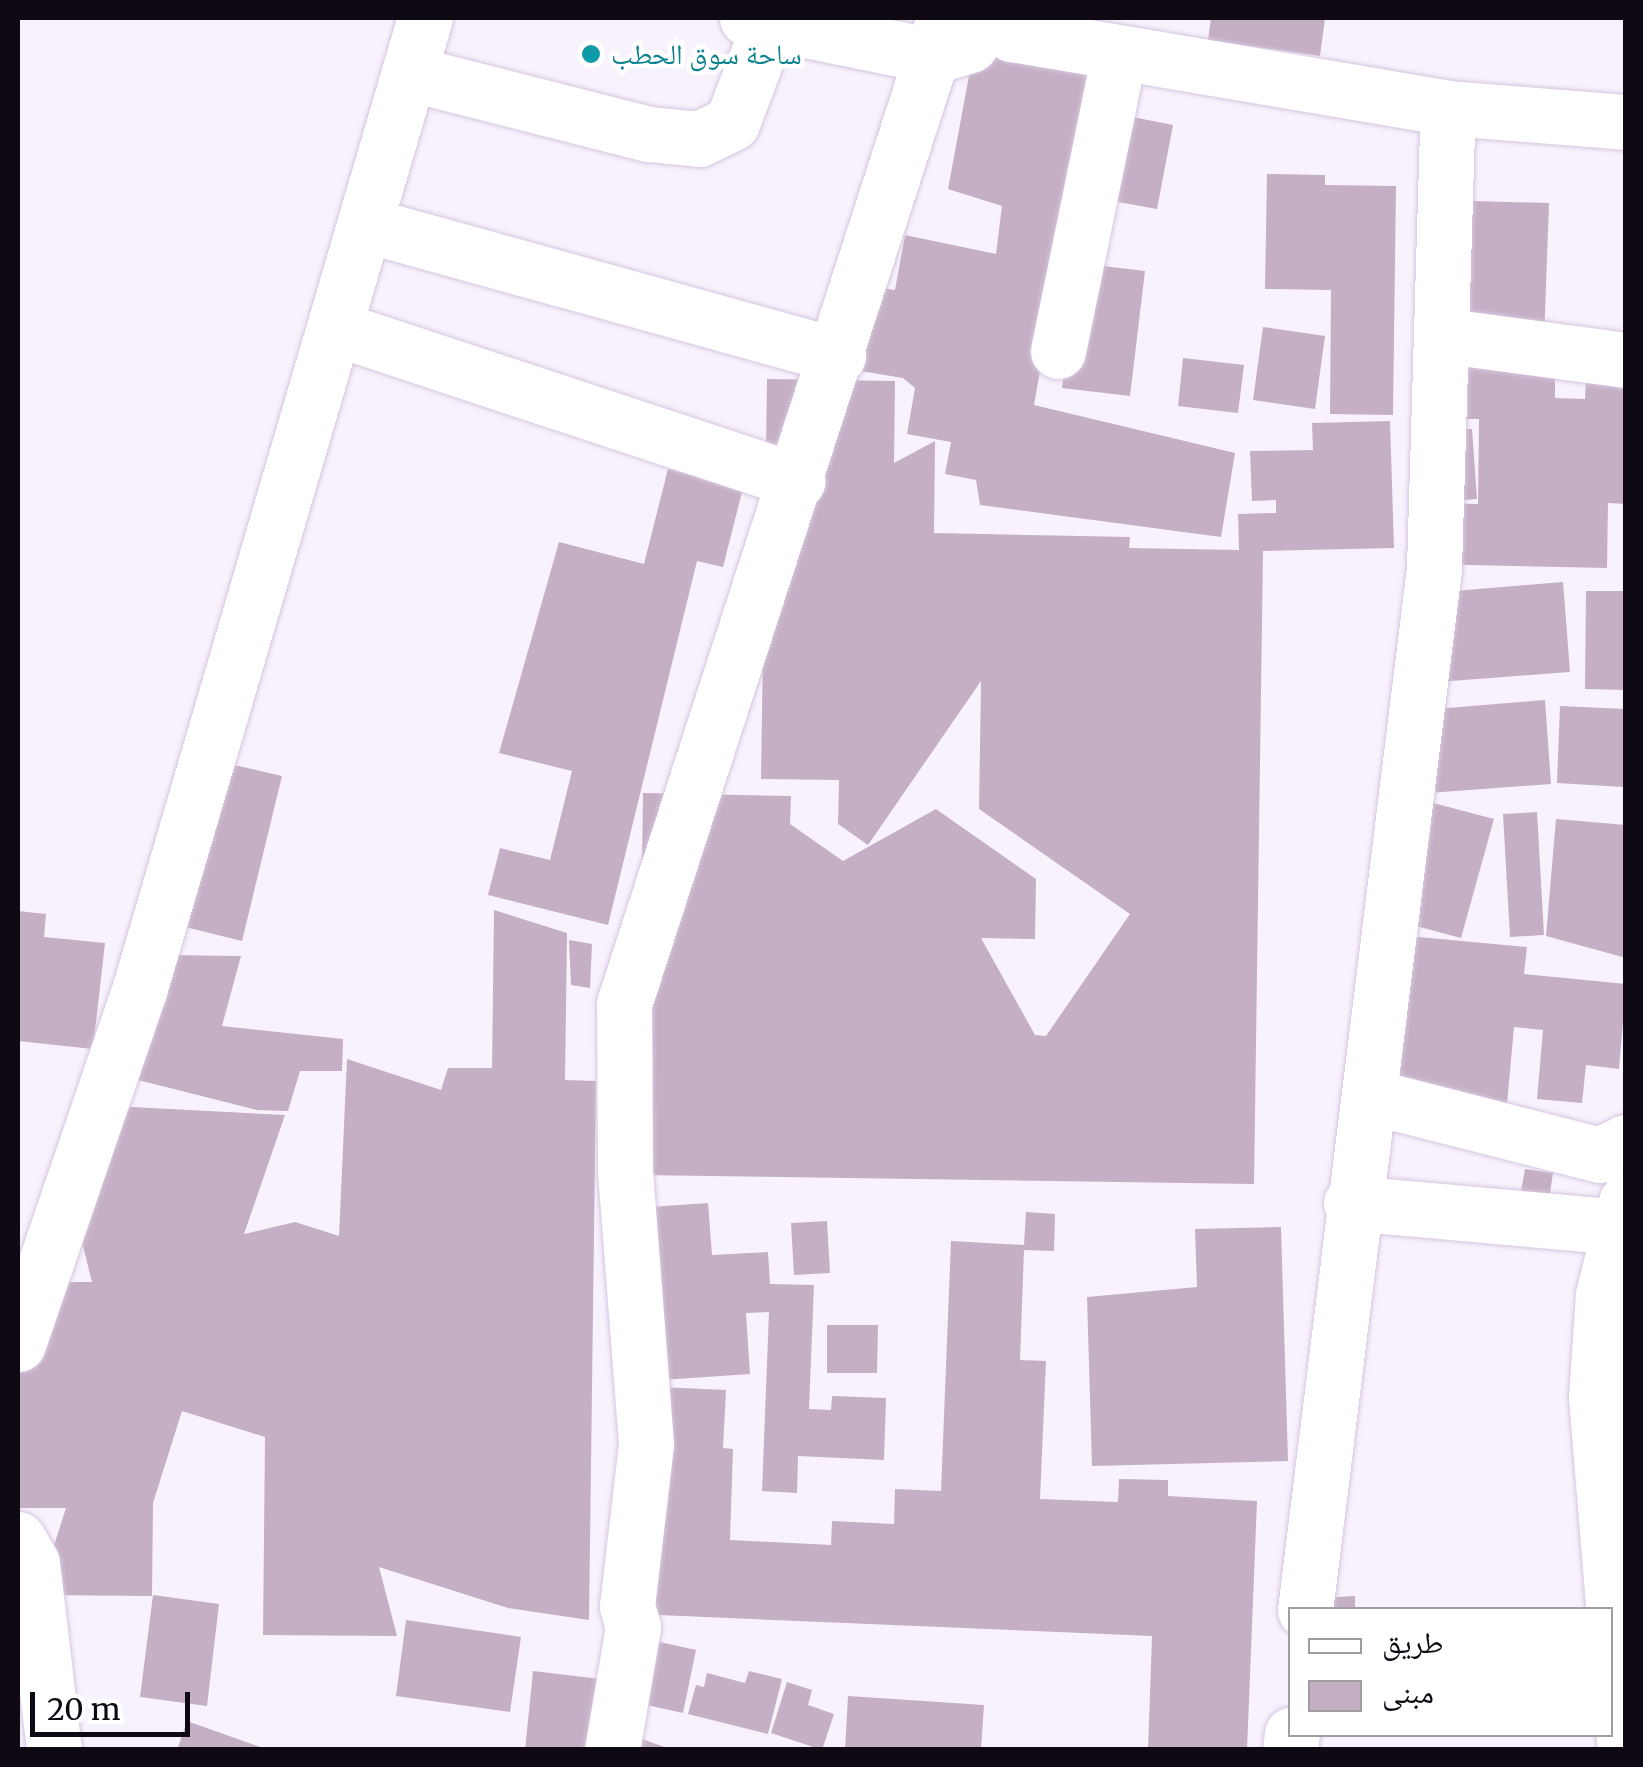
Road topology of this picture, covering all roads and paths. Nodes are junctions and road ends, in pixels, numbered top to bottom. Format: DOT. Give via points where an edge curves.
graph roads {
  1 [pos="425,18"];
  2 [pos="759,20"];
  3 [pos="999,26"];
  4 [pos="939,36"];
  5 [pos="1119,54"];
  6 [pos="409,73"];
  7 [pos="1448,108"];
  8 [pos="1626,122"];
  9 [pos="367,225"];
  10 [pos="338,329"];
  11 [pos="1446,336"];
  12 [pos="1058,352"];
  13 [pos="838,356"];
  14 [pos="1626,360"];
  15 [pos="798,481"];
  16 [pos="1369,1096"];
  17 [pos="1626,1142"];
  18 [pos="1351,1203"];
  19 [pos="1622,1214"];
  20 [pos="1614,1301"];
  21 [pos="18,1344"];
  22 [pos="18,1539"];
  23 [pos="1305,1607"];
  24 [pos="54,1750"];
  25 [pos="612,1750"];
  26 [pos="1625,1750"];
  1 -- 6 [label="street"];
  2 -- 4 [label="street"];
  2 -- 6 [label="street" via="732,123 699,138 649,134"];
  3 -- 4 [label="street"];
  3 -- 5 [label="street"];
  4 -- 13 [label="street"];
  5 -- 7 [label="street"];
  5 -- 12 [label="street"];
  6 -- 9 [label="street"];
  7 -- 8 [label="street"];
  7 -- 11 [label="street"];
  9 -- 10 [label="street"];
  9 -- 13 [label="street"];
  10 -- 15 [label="street"];
  10 -- 21 [label="street" via="139,991"];
  11 -- 14 [label="street"];
  11 -- 16 [label="street" via="1434,568"];
  13 -- 15 [label="street"];
  15 -- 25 [label="street" via="624,1004 625,1172 646,1444 628,1606 633,1627"];
  16 -- 17 [label="street" via="1600,1155"];
  16 -- 18 [label="street"];
  18 -- 19 [label="street"];
  18 -- 23 [label="street"];
  19 -- 20 [label="street"];
  20 -- 26 [label="street" via="1596,1397"];
  22 -- 24 [label="street" via="32,1564"];
}
